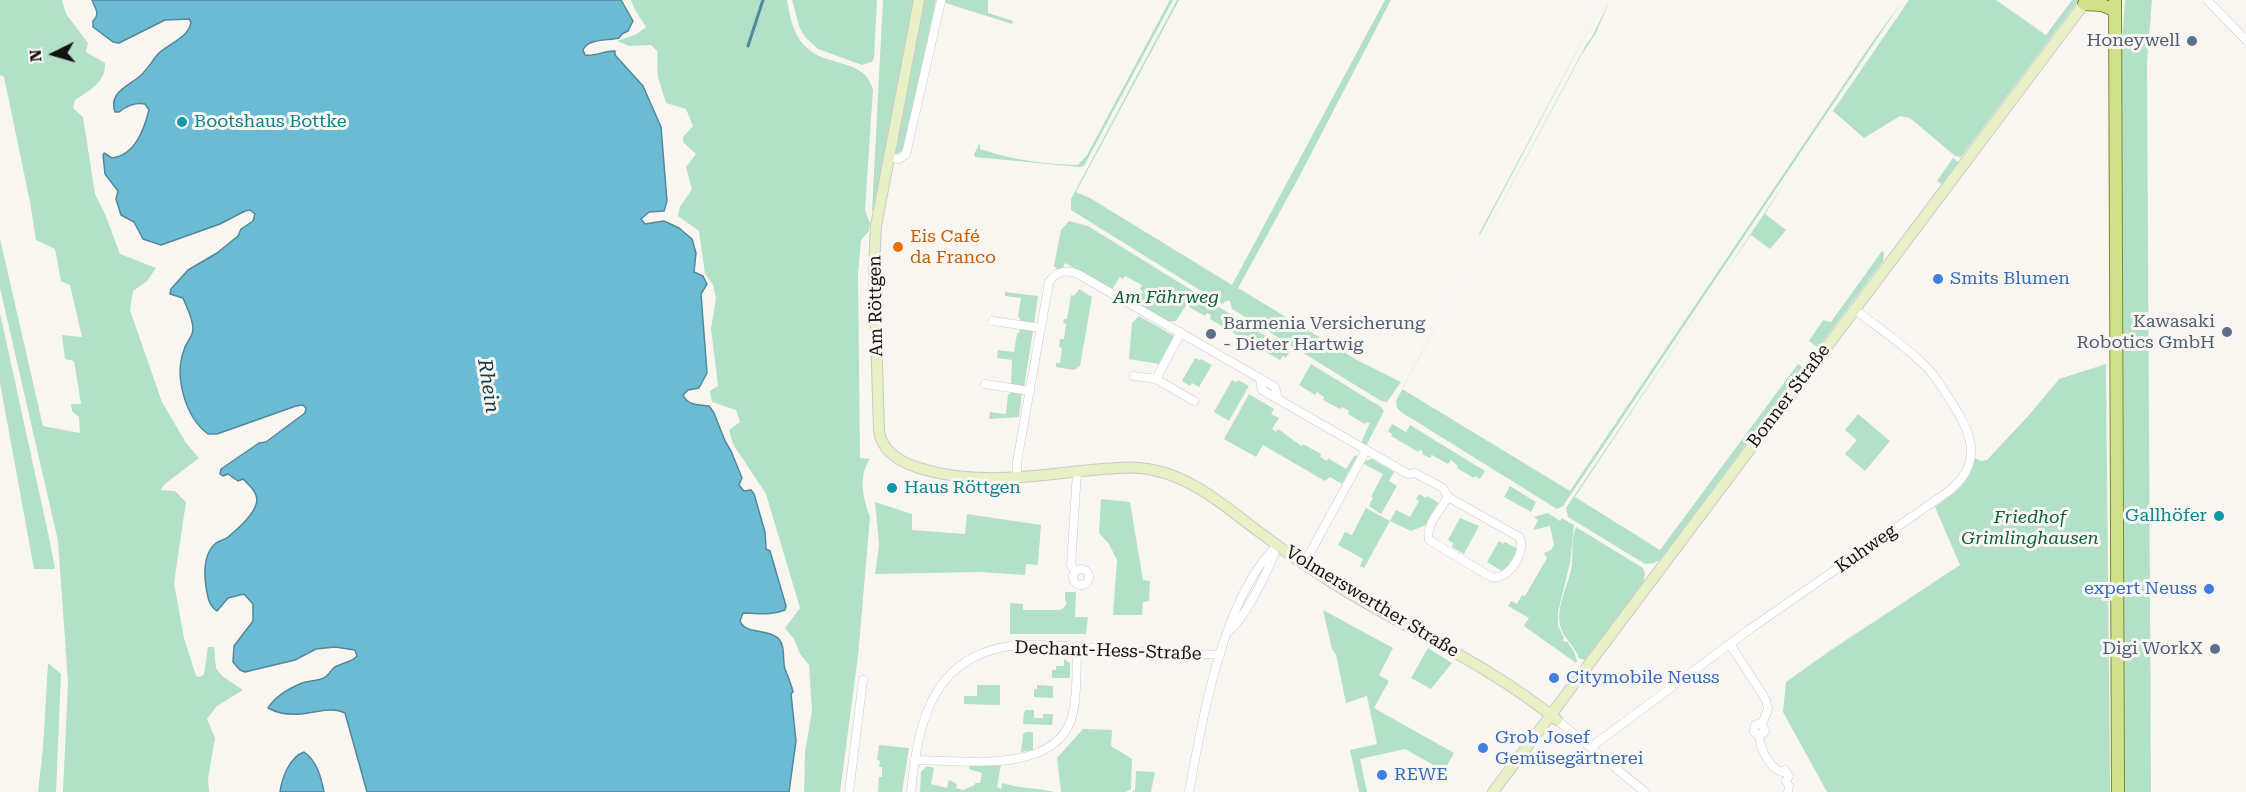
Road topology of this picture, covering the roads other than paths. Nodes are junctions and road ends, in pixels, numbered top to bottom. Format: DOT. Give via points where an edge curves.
graph roads {
  1 [pos="919,0"];
  2 [pos="2207,0"];
  3 [pos="941,1"];
  4 [pos="2085,2"];
  5 [pos="2115,5"];
  6 [pos="2246,40"];
  7 [pos="889,157"];
  8 [pos="1854,309"];
  9 [pos="993,321"];
  10 [pos="1041,328"];
  11 [pos="1181,332"];
  12 [pos="1134,376"];
  13 [pos="1156,379"];
  14 [pos="985,384"];
  15 [pos="1030,391"];
  16 [pos="1194,401"];
  17 [pos="1366,450"];
  18 [pos="890,453"];
  19 [pos="1077,472"];
  20 [pos="1017,478"];
  21 [pos="1448,497"];
  22 [pos="1277,545"];
  23 [pos="1304,564"];
  24 [pos="1075,572"];
  25 [pos="1730,644"];
  26 [pos="1077,646"];
  27 [pos="1220,655"];
  28 [pos="862,680"];
  29 [pos="1554,717"];
  30 [pos="1591,747"];
  31 [pos="914,760"];
  32 [pos="849,792"];
  33 [pos="911,792"];
  34 [pos="1189,792"];
  35 [pos="1493,792"];
  36 [pos="1645,792"];
  37 [pos="1788,792"];
  38 [pos="2118,792"];
  1 -- 7 [label="street, Am Röttgen"];
  2 -- 6 [label="street"];
  3 -- 7 [label="street" via="906,154 899,159"];
  4 -- 5 [label="main road"];
  4 -- 8 [label="street, Bonner Straße"];
  5 -- 38 [label="main road"];
  7 -- 18 [label="street, Am Röttgen" via="876,226 874,267 879,430"];
  8 -- 25 [label="street, Kuhweg" via="1933,374 1966,426 1971,451 1968,469 1949,491"];
  8 -- 29 [label="street, Bonner Straße"];
  9 -- 10 [label="street"];
  10 -- 11 [label="street" via="1049,282 1056,274 1067,271"];
  10 -- 15 [label="street"];
  11 -- 13 [label="street"];
  11 -- 17 [label="street" via="1260,378 1262,390"];
  12 -- 13 [label="street"];
  13 -- 16 [label="street"];
  14 -- 15 [label="street"];
  15 -- 20 [label="street"];
  17 -- 21 [label="street" via="1443,488"];
  17 -- 23 [label="street"];
  18 -- 20 [label="street, Volmerswerther Straße" via="913,466 944,474"];
  19 -- 20 [label="street, Volmerswerther Straße"];
  19 -- 22 [label="street, Volmerswerther Straße" via="1139,467 1170,474 1212,497"];
  19 -- 24 [label="street" via="1071,565"];
  21 -- 21 [label="street" via="1430,527 1429,540 1491,577 1505,576 1522,550 1520,539"];
  22 -- 23 [label="street, Volmerswerther Straße"];
  22 -- 27 [label="street" via="1272,564 1239,622 1229,631"];
  23 -- 29 [label="street, Volmerswerther Straße" via="1495,676"];
  25 -- 30 [label="street, Kuhweg"];
  25 -- 37 [label="street" via="1766,700 1768,709 1760,744 1775,769 1785,770 1789,776"];
  26 -- 27 [label="street, Dechant-Hess-Straße"];
  26 -- 31 [label="street, Dechant-Hess-Straße" via="1004,647 966,662 946,679 931,700"];
  26 -- 31 [label="street" via="1073,712 1066,731 1053,745 1011,761"];
  27 -- 34 [label="street"];
  28 -- 32 [label="street"];
  29 -- 30 [label="street, Volmerswerther Straße"];
  29 -- 35 [label="street, Bonner Straße"];
  30 -- 36 [label="street, Volmerswerther Straße"];
  31 -- 33 [label="street, Dechant-Hess-Straße"];
}
